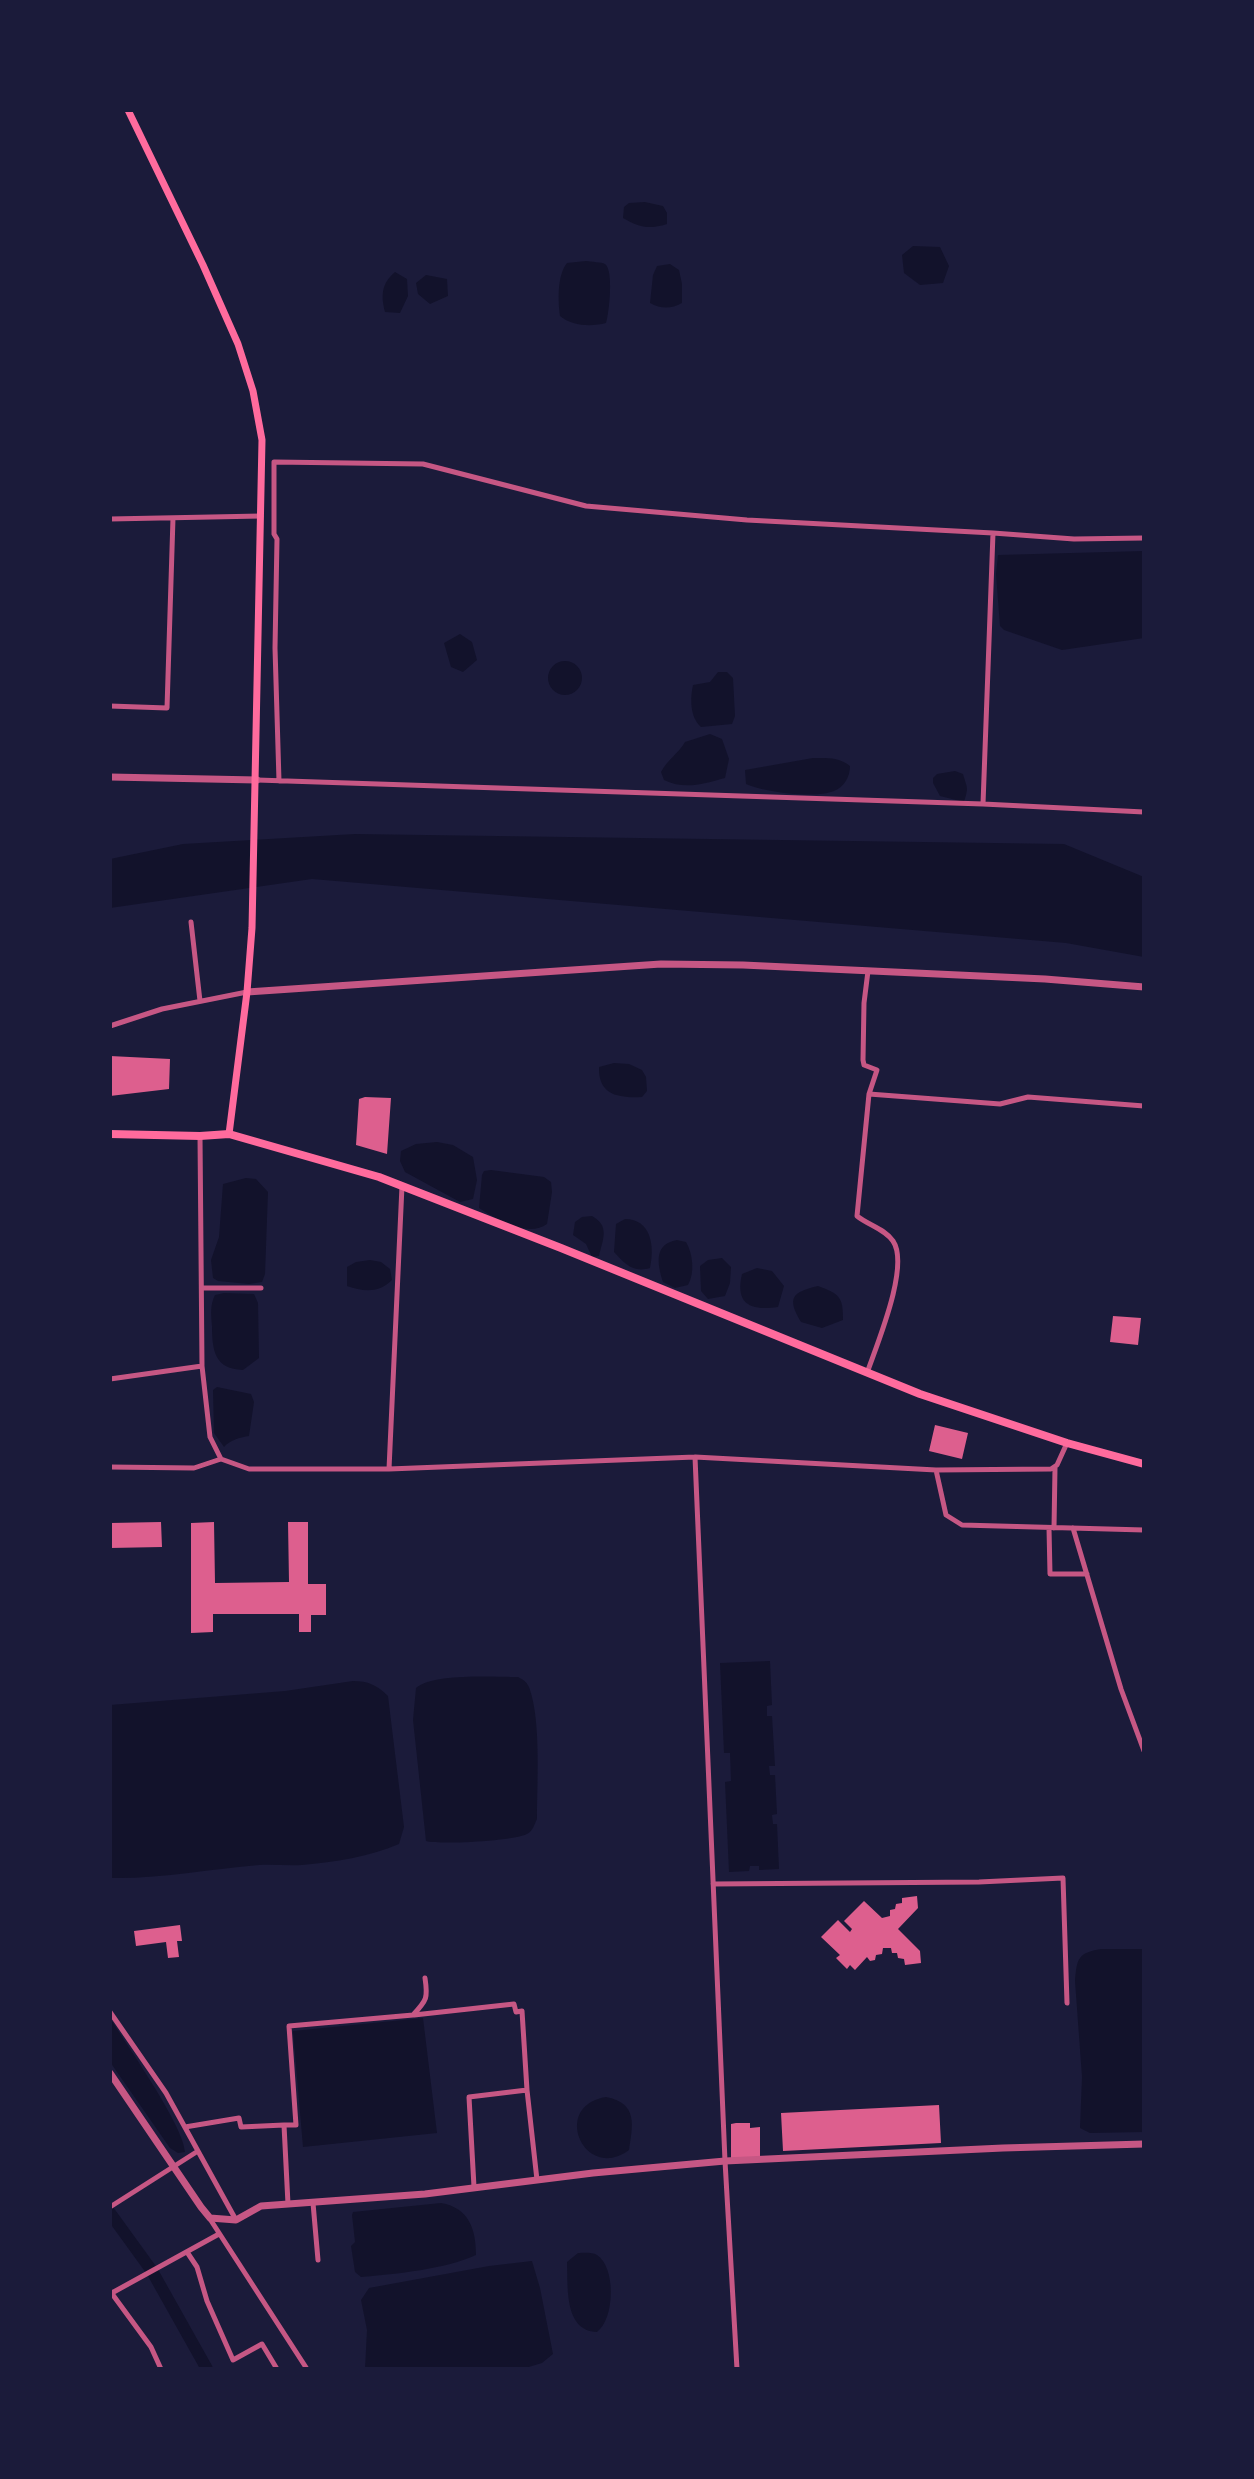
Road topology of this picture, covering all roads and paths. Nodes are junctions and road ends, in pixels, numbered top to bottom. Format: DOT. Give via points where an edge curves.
graph roads {
  1 [pos="128,110"];
  2 [pos="261,516"];
  3 [pos="173,518"];
  4 [pos="110,519"];
  5 [pos="993,533"];
  6 [pos="1144,538"];
  7 [pos="110,706"];
  8 [pos="110,777"];
  9 [pos="257,780"];
  10 [pos="279,781"];
  11 [pos="983,804"];
  12 [pos="1144,812"];
  13 [pos="191,922"];
  14 [pos="868,971"];
  15 [pos="1144,987"];
  16 [pos="247,992"];
  17 [pos="200,1001"];
  18 [pos="110,1026"];
  19 [pos="869,1094"];
  20 [pos="1144,1106"];
  21 [pos="110,1134"];
  22 [pos="229,1134"];
  23 [pos="200,1136"];
  24 [pos="402,1186"];
  25 [pos="202,1288"];
  26 [pos="261,1288"];
  27 [pos="202,1366"];
  28 [pos="867,1373"];
  29 [pos="110,1379"];
  30 [pos="1067,1443"];
  31 [pos="695,1457"];
  32 [pos="221,1459"];
  33 [pos="1144,1464"];
  34 [pos="110,1467"];
  35 [pos="1055,1468"];
  36 [pos="389,1469"];
  37 [pos="936,1470"];
  38 [pos="1051,1528"];
  39 [pos="1073,1528"];
  40 [pos="1144,1530"];
  41 [pos="1087,1574"];
  42 [pos="1144,1751"];
  43 [pos="713,1884"];
  44 [pos="425,1978"];
  45 [pos="1067,2003"];
  46 [pos="110,2012"];
  47 [pos="413,2015"];
  48 [pos="110,2073"];
  49 [pos="527,2090"];
  50 [pos="284,2125"];
  51 [pos="185,2127"];
  52 [pos="1144,2144"];
  53 [pos="198,2151"];
  54 [pos="725,2161"];
  55 [pos="174,2167"];
  56 [pos="537,2180"];
  57 [pos="474,2188"];
  58 [pos="313,2203"];
  59 [pos="288,2204"];
  60 [pos="110,2207"];
  61 [pos="210,2218"];
  62 [pos="236,2220"];
  63 [pos="219,2234"];
  64 [pos="187,2252"];
  65 [pos="318,2260"];
  66 [pos="110,2292"];
  67 [pos="161,2369"];
  68 [pos="277,2369"];
  69 [pos="307,2369"];
  70 [pos="737,2369"];
  1 -- 2 [label="main road" via="246,367 262,440"];
  2 -- 3 [label="street"];
  2 -- 9 [label="main road"];
  3 -- 4 [label="street"];
  3 -- 7 [label="street" via="167,708"];
  5 -- 6 [label="street"];
  5 -- 10 [label="street" via="586,506 423,464 274,462"];
  5 -- 11 [label="street"];
  8 -- 9 [label="street"];
  9 -- 10 [label="street"];
  9 -- 16 [label="main road"];
  10 -- 11 [label="street"];
  11 -- 12 [label="street"];
  13 -- 17 [label="street"];
  14 -- 15 [label="street"];
  14 -- 16 [label="street" via="661,964"];
  14 -- 19 [label="street" via="863,1060 877,1070"];
  16 -- 17 [label="street"];
  16 -- 22 [label="main road"];
  17 -- 18 [label="street"];
  19 -- 20 [label="street" via="1000,1104 1028,1097"];
  19 -- 28 [label="street" via="857,1216 891,1237 898,1250 898,1274"];
  21 -- 23 [label="main road"];
  22 -- 23 [label="main road"];
  22 -- 24 [label="main road"];
  23 -- 25 [label="street"];
  24 -- 28 [label="main road"];
  24 -- 36 [label="street"];
  25 -- 26 [label="street"];
  25 -- 27 [label="street"];
  27 -- 29 [label="street"];
  27 -- 32 [label="street" via="210,1437"];
  28 -- 30 [label="main road"];
  30 -- 33 [label="main road"];
  30 -- 35 [label="street"];
  31 -- 36 [label="street"];
  31 -- 37 [label="street"];
  31 -- 43 [label="street"];
  32 -- 34 [label="street" via="194,1468"];
  32 -- 36 [label="street" via="249,1469"];
  35 -- 37 [label="street"];
  35 -- 38 [label="street"];
  37 -- 38 [label="street" via="946,1515 962,1525"];
  38 -- 39 [label="street"];
  38 -- 41 [label="street" via="1050,1574"];
  39 -- 40 [label="street"];
  39 -- 41 [label="street"];
  41 -- 42 [label="street"];
  43 -- 45 [label="street" via="1063,1878"];
  43 -- 54 [label="street"];
  44 -- 47 [label="street" via="426,2001"];
  46 -- 51 [label="street"];
  47 -- 49 [label="street" via="514,2004 516,2012 522,2011"];
  47 -- 50 [label="street" via="289,2026 296,2125"];
  48 -- 55 [label="street"];
  49 -- 56 [label="street"];
  49 -- 57 [label="street" via="469,2097"];
  50 -- 51 [label="street" via="241,2127 239,2118"];
  50 -- 59 [label="street"];
  51 -- 53 [label="street"];
  52 -- 54 [label="street"];
  53 -- 55 [label="street"];
  53 -- 62 [label="street"];
  54 -- 56 [label="street"];
  54 -- 70 [label="street"];
  55 -- 60 [label="street"];
  55 -- 61 [label="street"];
  56 -- 57 [label="street"];
  57 -- 58 [label="street"];
  58 -- 59 [label="street"];
  58 -- 65 [label="street"];
  59 -- 62 [label="street" via="261,2206"];
  61 -- 62 [label="street"];
  61 -- 63 [label="street"];
  63 -- 64 [label="street"];
  63 -- 69 [label="street"];
  64 -- 66 [label="street"];
  64 -- 68 [label="street" via="233,2360 262,2344"];
  66 -- 67 [label="street"];
}
